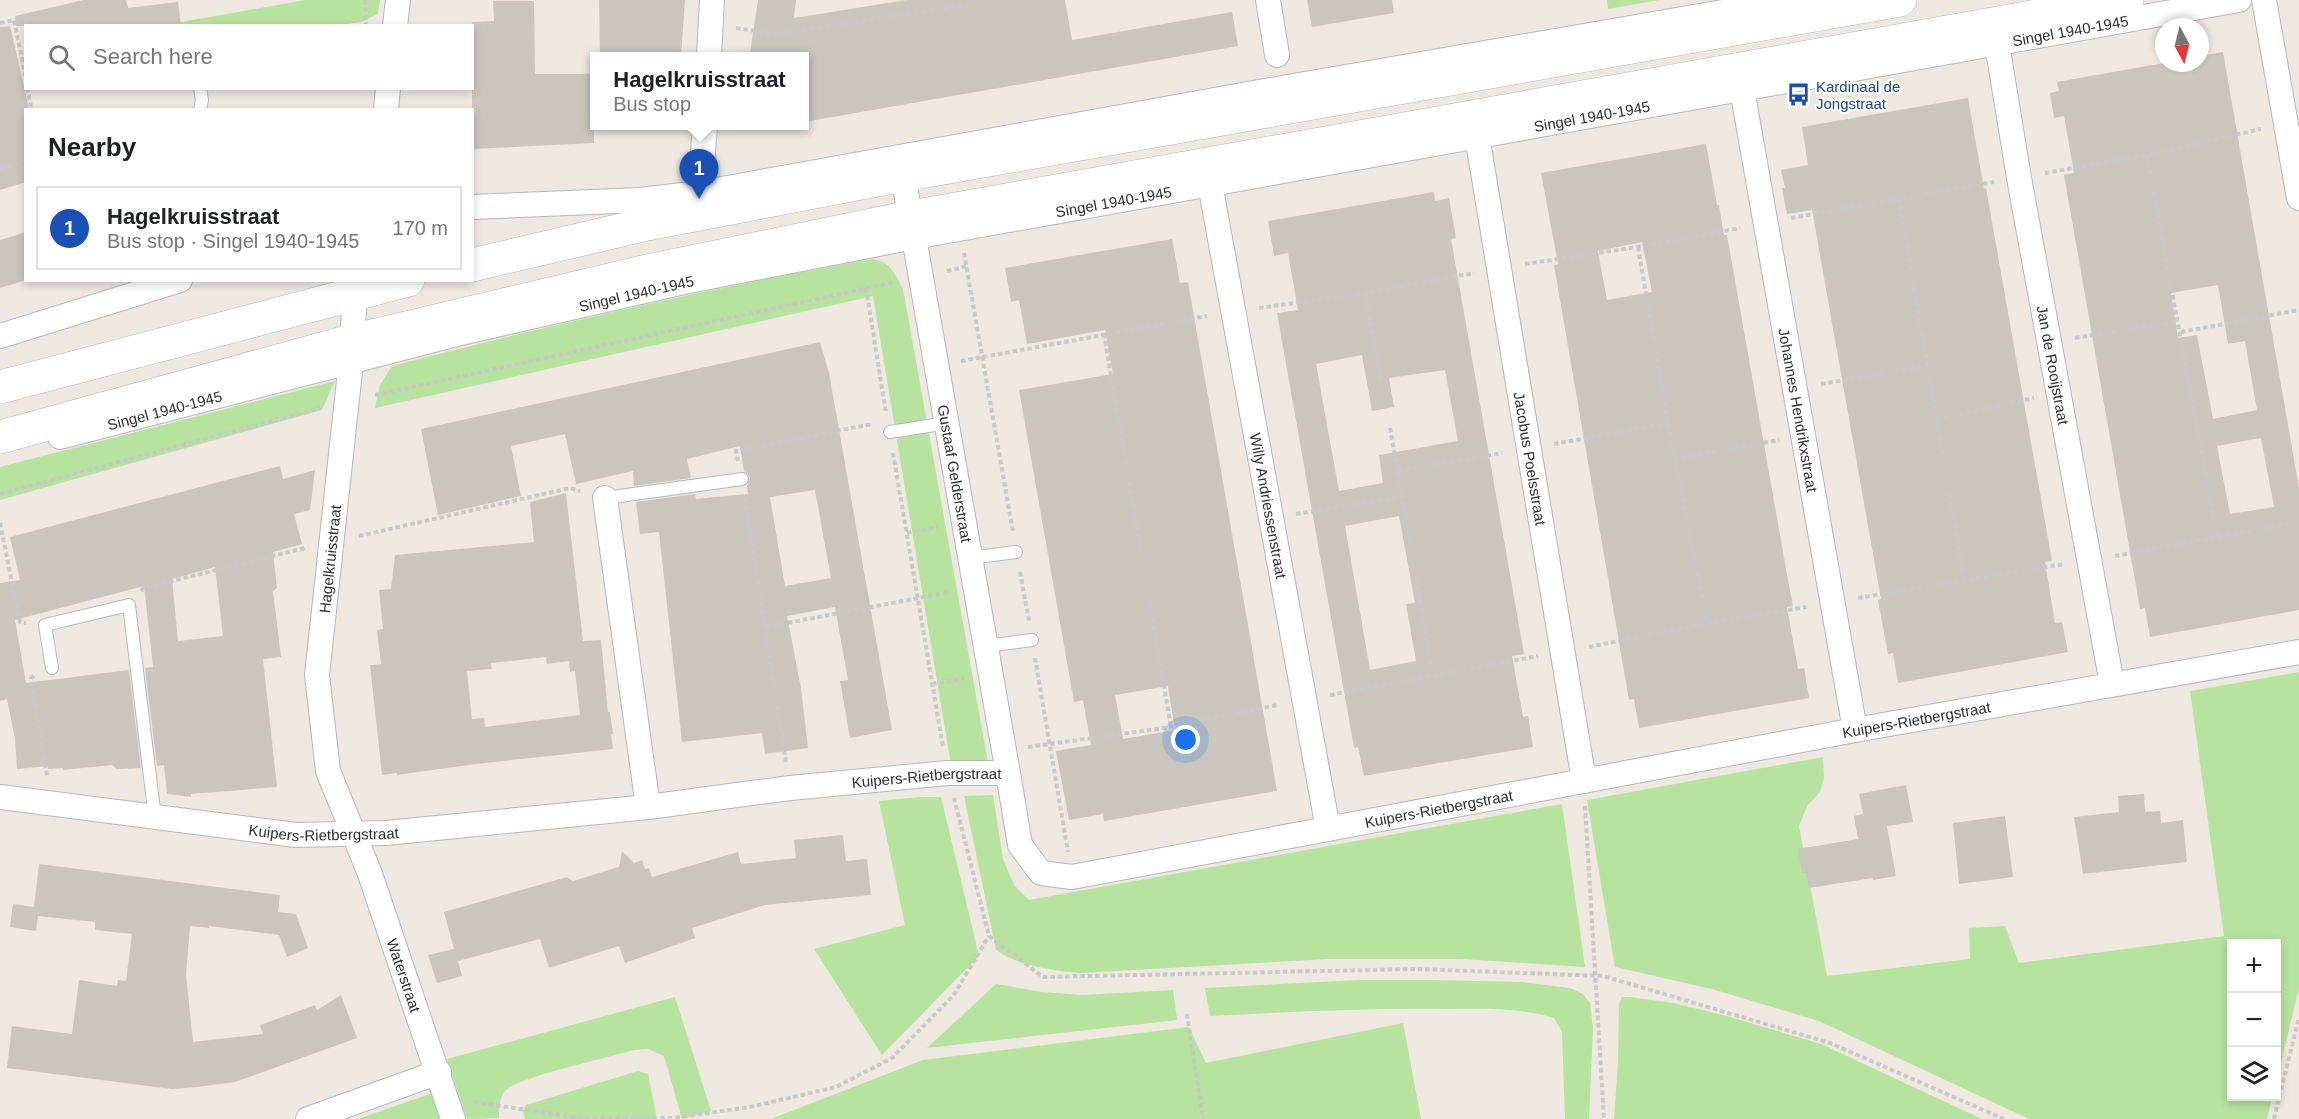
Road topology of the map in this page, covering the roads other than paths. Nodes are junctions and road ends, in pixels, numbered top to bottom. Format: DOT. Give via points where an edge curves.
graph roads {
  1 [pos="398,0"];
  2 [pos="1268,0"];
  3 [pos="1900,0"];
  4 [pos="2127,0"];
  5 [pos="2239,0"];
  6 [pos="2264,0"];
  7 [pos="1787,6"];
  8 [pos="712,12"];
  9 [pos="395,24"];
  10 [pos="1997,44"];
  11 [pos="709,52"];
  12 [pos="1277,55"];
  13 [pos="1792,60"];
  14 [pos="1742,88"];
  15 [pos="200,90"];
  16 [pos="388,90"];
  17 [pos="200,108"];
  18 [pos="386,108"];
  19 [pos="705,130"];
  20 [pos="1477,136"];
  21 [pos="903,175"];
  22 [pos="1210,184"];
  23 [pos="700,193"];
  24 [pos="2299,198"];
  25 [pos="474,207"];
  26 [pos="912,227"];
  27 [pos="474,265"];
  28 [pos="174,282"];
  29 [pos="393,282"];
  30 [pos="356,287"];
  31 [pos="0,336"];
  32 [pos="351,351"];
  33 [pos="0,387"];
  34 [pos="946,423"];
  35 [pos="889,426"];
  36 [pos="0,437"];
  37 [pos="0,453"];
  38 [pos="742,478"];
  39 [pos="605,498"];
  40 [pos="1016,552"];
  41 [pos="970,558"];
  42 [pos="1032,640"];
  43 [pos="986,646"];
  44 [pos="2299,652"];
  45 [pos="52,668"];
  46 [pos="2112,684"];
  47 [pos="1855,730"];
  48 [pos="1006,762"];
  49 [pos="1584,781"];
  50 [pos="0,797"];
  51 [pos="648,807"];
  52 [pos="155,818"];
  53 [pos="1328,829"];
  54 [pos="352,834"];
  55 [pos="439,1072"];
  56 [pos="450,1109"];
  57 [pos="308,1119"];
  1 -- 9 [label="street"];
  2 -- 12 [label="street"];
  3 -- 7 [label="main road"];
  4 -- 13 [label="main road, Singel 1940-1945"];
  5 -- 10 [label="street, Singel 1940-1945"];
  6 -- 24 [label="street"];
  7 -- 13 [label="street"];
  7 -- 21 [label="main road"];
  7 -- 23 [label="street" via="1017,135"];
  8 -- 11 [label="street"];
  10 -- 14 [label="street, Singel 1940-1945"];
  10 -- 46 [label="street, Jan de Rooijstraat"];
  13 -- 26 [label="main road, Singel 1940-1945"];
  14 -- 20 [label="street, Singel 1940-1945"];
  14 -- 47 [label="street, Johannes Hendrikxstraat"];
  15 -- 17 [label="lane"];
  16 -- 18 [label="street"];
  19 -- 23 [label="street"];
  20 -- 22 [label="street, Singel 1940-1945"];
  20 -- 49 [label="street, Jacobus Poelsstraat"];
  21 -- 26 [label="street, Gustaaf Gelderstraat"];
  21 -- 27 [label="main road" via="647,224"];
  22 -- 26 [label="street, Singel 1940-1945"];
  22 -- 53 [label="street, Willy Andriessenstraat"];
  23 -- 25 [label="street" via="640,200"];
  26 -- 32 [label="main road, Singel 1940-1945" via="644,272"];
  26 -- 34 [label="street, Gustaaf Gelderstraat"];
  28 -- 31 [label="street"];
  29 -- 30 [label="main road"];
  30 -- 32 [label="street, Hagelkruisstraat"];
  30 -- 33 [label="main road"];
  32 -- 36 [label="main road, Singel 1940-1945"];
  32 -- 37 [label="street, Singel 1940-1945"];
  32 -- 54 [label="street, Hagelkruisstraat" via="317,675 328,771"];
  34 -- 35 [label="lane"];
  34 -- 41 [label="street, Gustaaf Gelderstraat"];
  38 -- 39 [label="lane"];
  39 -- 51 [label="street"];
  40 -- 41 [label="lane"];
  41 -- 43 [label="street, Gustaaf Gelderstraat"];
  42 -- 43 [label="lane"];
  43 -- 48 [label="street, Gustaaf Gelderstraat"];
  44 -- 46 [label="street, Kuipers-Rietbergstraat"];
  45 -- 52 [label="lane" via="45,625 129,605"];
  46 -- 47 [label="street, Kuipers-Rietbergstraat"];
  47 -- 49 [label="street, Kuipers-Rietbergstraat"];
  48 -- 51 [label="street, Kuipers-Rietbergstraat" via="947,773"];
  48 -- 53 [label="street, Kuipers-Rietbergstraat" via="1020,845 1041,873 1072,876"];
  49 -- 53 [label="street, Kuipers-Rietbergstraat"];
  50 -- 52 [label="street, Kuipers-Rietbergstraat"];
  51 -- 54 [label="street, Kuipers-Rietbergstraat"];
  52 -- 54 [label="street, Kuipers-Rietbergstraat" via="296,836"];
  54 -- 55 [label="street, Waterstraat" via="370,874"];
  55 -- 56 [label="street, Waterstraat"];
  55 -- 57 [label="street"];
}
